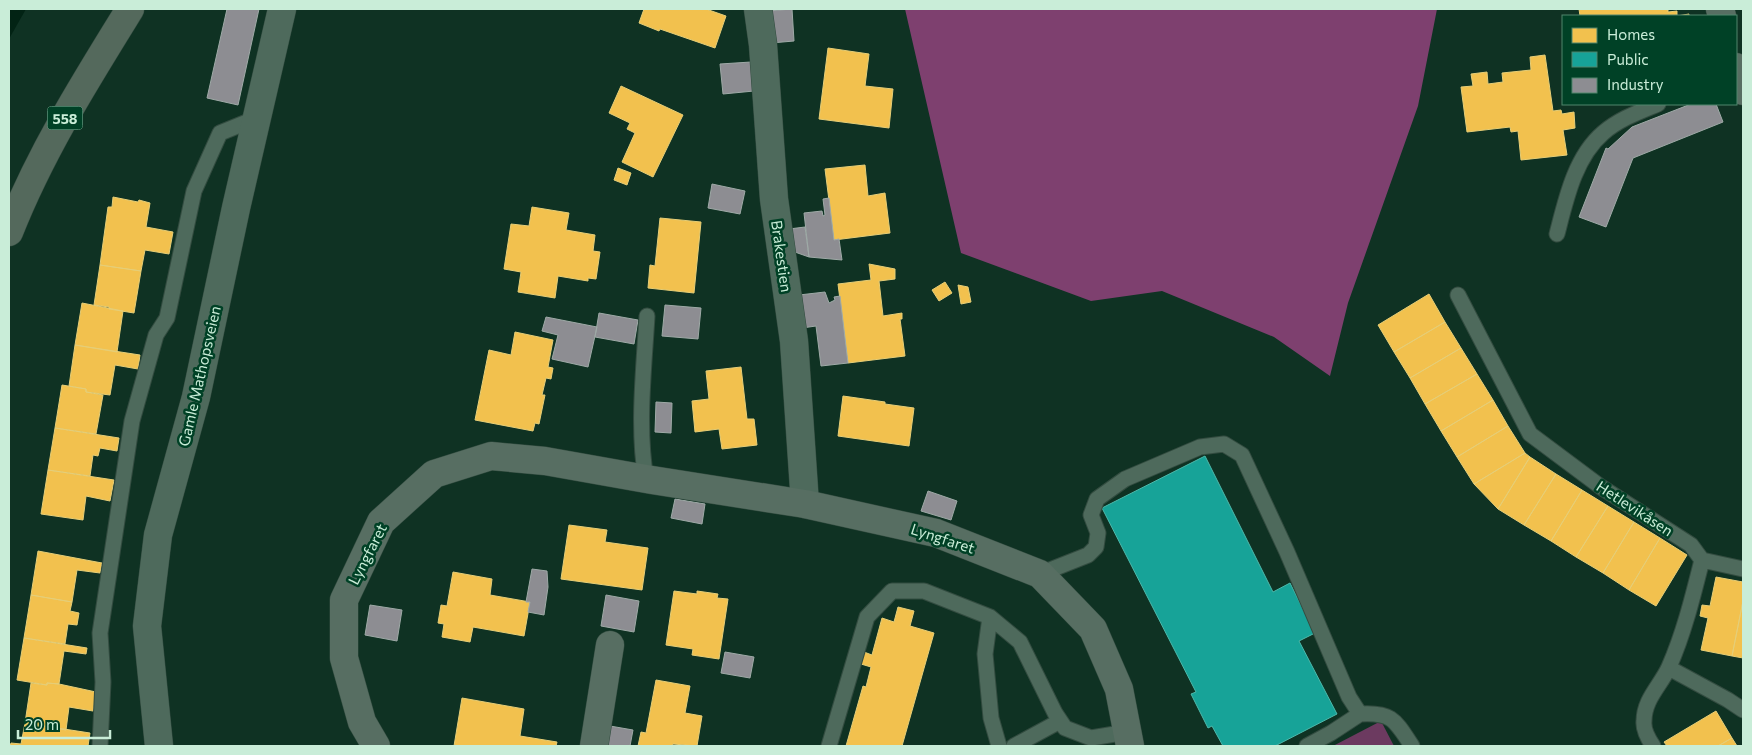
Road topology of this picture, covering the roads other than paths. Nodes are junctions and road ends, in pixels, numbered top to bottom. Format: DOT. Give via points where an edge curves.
graph roads {
  1 [pos="130,9"];
  2 [pos="282,9"];
  3 [pos="758,9"];
  4 [pos="1656,105"];
  5 [pos="257,118"];
  6 [pos="9,232"];
  7 [pos="1557,234"];
  8 [pos="1458,295"];
  9 [pos="647,316"];
  10 [pos="646,479"];
  11 [pos="806,504"];
  12 [pos="1702,560"];
  13 [pos="1743,569"];
  14 [pos="1040,574"];
  15 [pos="990,617"];
  16 [pos="610,645"];
  17 [pos="1669,668"];
  18 [pos="1743,710"];
  19 [pos="1360,714"];
  20 [pos="1060,720"];
  21 [pos="1129,739"];
  22 [pos="100,746"];
  23 [pos="159,746"];
  24 [pos="376,746"];
  25 [pos="594,746"];
  26 [pos="829,746"];
  27 [pos="999,746"];
  28 [pos="1014,746"];
  29 [pos="1307,746"];
  30 [pos="1412,746"];
  31 [pos="1653,746"];
  1 -- 6 [label="main road, 558" via="82,86 22,198"];
  2 -- 5 [label="street, Gamle Mathopsveien"];
  3 -- 11 [label="street, Brakestien" via="774,199 794,342"];
  4 -- 7 [label="lane" via="1628,116 1603,132 1590,146 1578,167"];
  5 -- 22 [label="lane" via="220,133 194,191 167,318 156,334 132,421 100,633"];
  5 -- 23 [label="street, Gamle Mathopsveien" via="196,397 158,535 147,626"];
  8 -- 12 [label="lane, Hetlevikåsen" via="1530,434 1601,487 1691,545"];
  9 -- 10 [label="lane" via="642,400"];
  10 -- 11 [label="street, Lyngfaret"];
  10 -- 24 [label="street, Lyngfaret" via="544,461 491,456 434,474 381,522 344,600 344,658 362,722"];
  11 -- 14 [label="street, Lyngfaret" via="936,533"];
  12 -- 13 [label="lane"];
  12 -- 17 [label="lane"];
  14 -- 19 [label="lane" via="1088,555 1096,547 1098,533 1091,515 1097,499 1125,478 1200,446 1224,444 1242,454 1349,697"];
  14 -- 21 [label="street, Lyngfaret" via="1093,629 1119,689"];
  15 -- 20 [label="lane" via="1020,642"];
  15 -- 26 [label="lane" via="924,592 892,591 867,617"];
  15 -- 27 [label="lane" via="985,654 991,718"];
  16 -- 25 [label="street"];
  17 -- 18 [label="lane"];
  17 -- 31 [label="lane" via="1645,710 1643,723"];
  19 -- 29 [label="lane"];
  19 -- 30 [label="lane" via="1388,716"];
  20 -- 21 [label="lane" via="1065,728 1091,738"];
  20 -- 28 [label="lane"];
}
